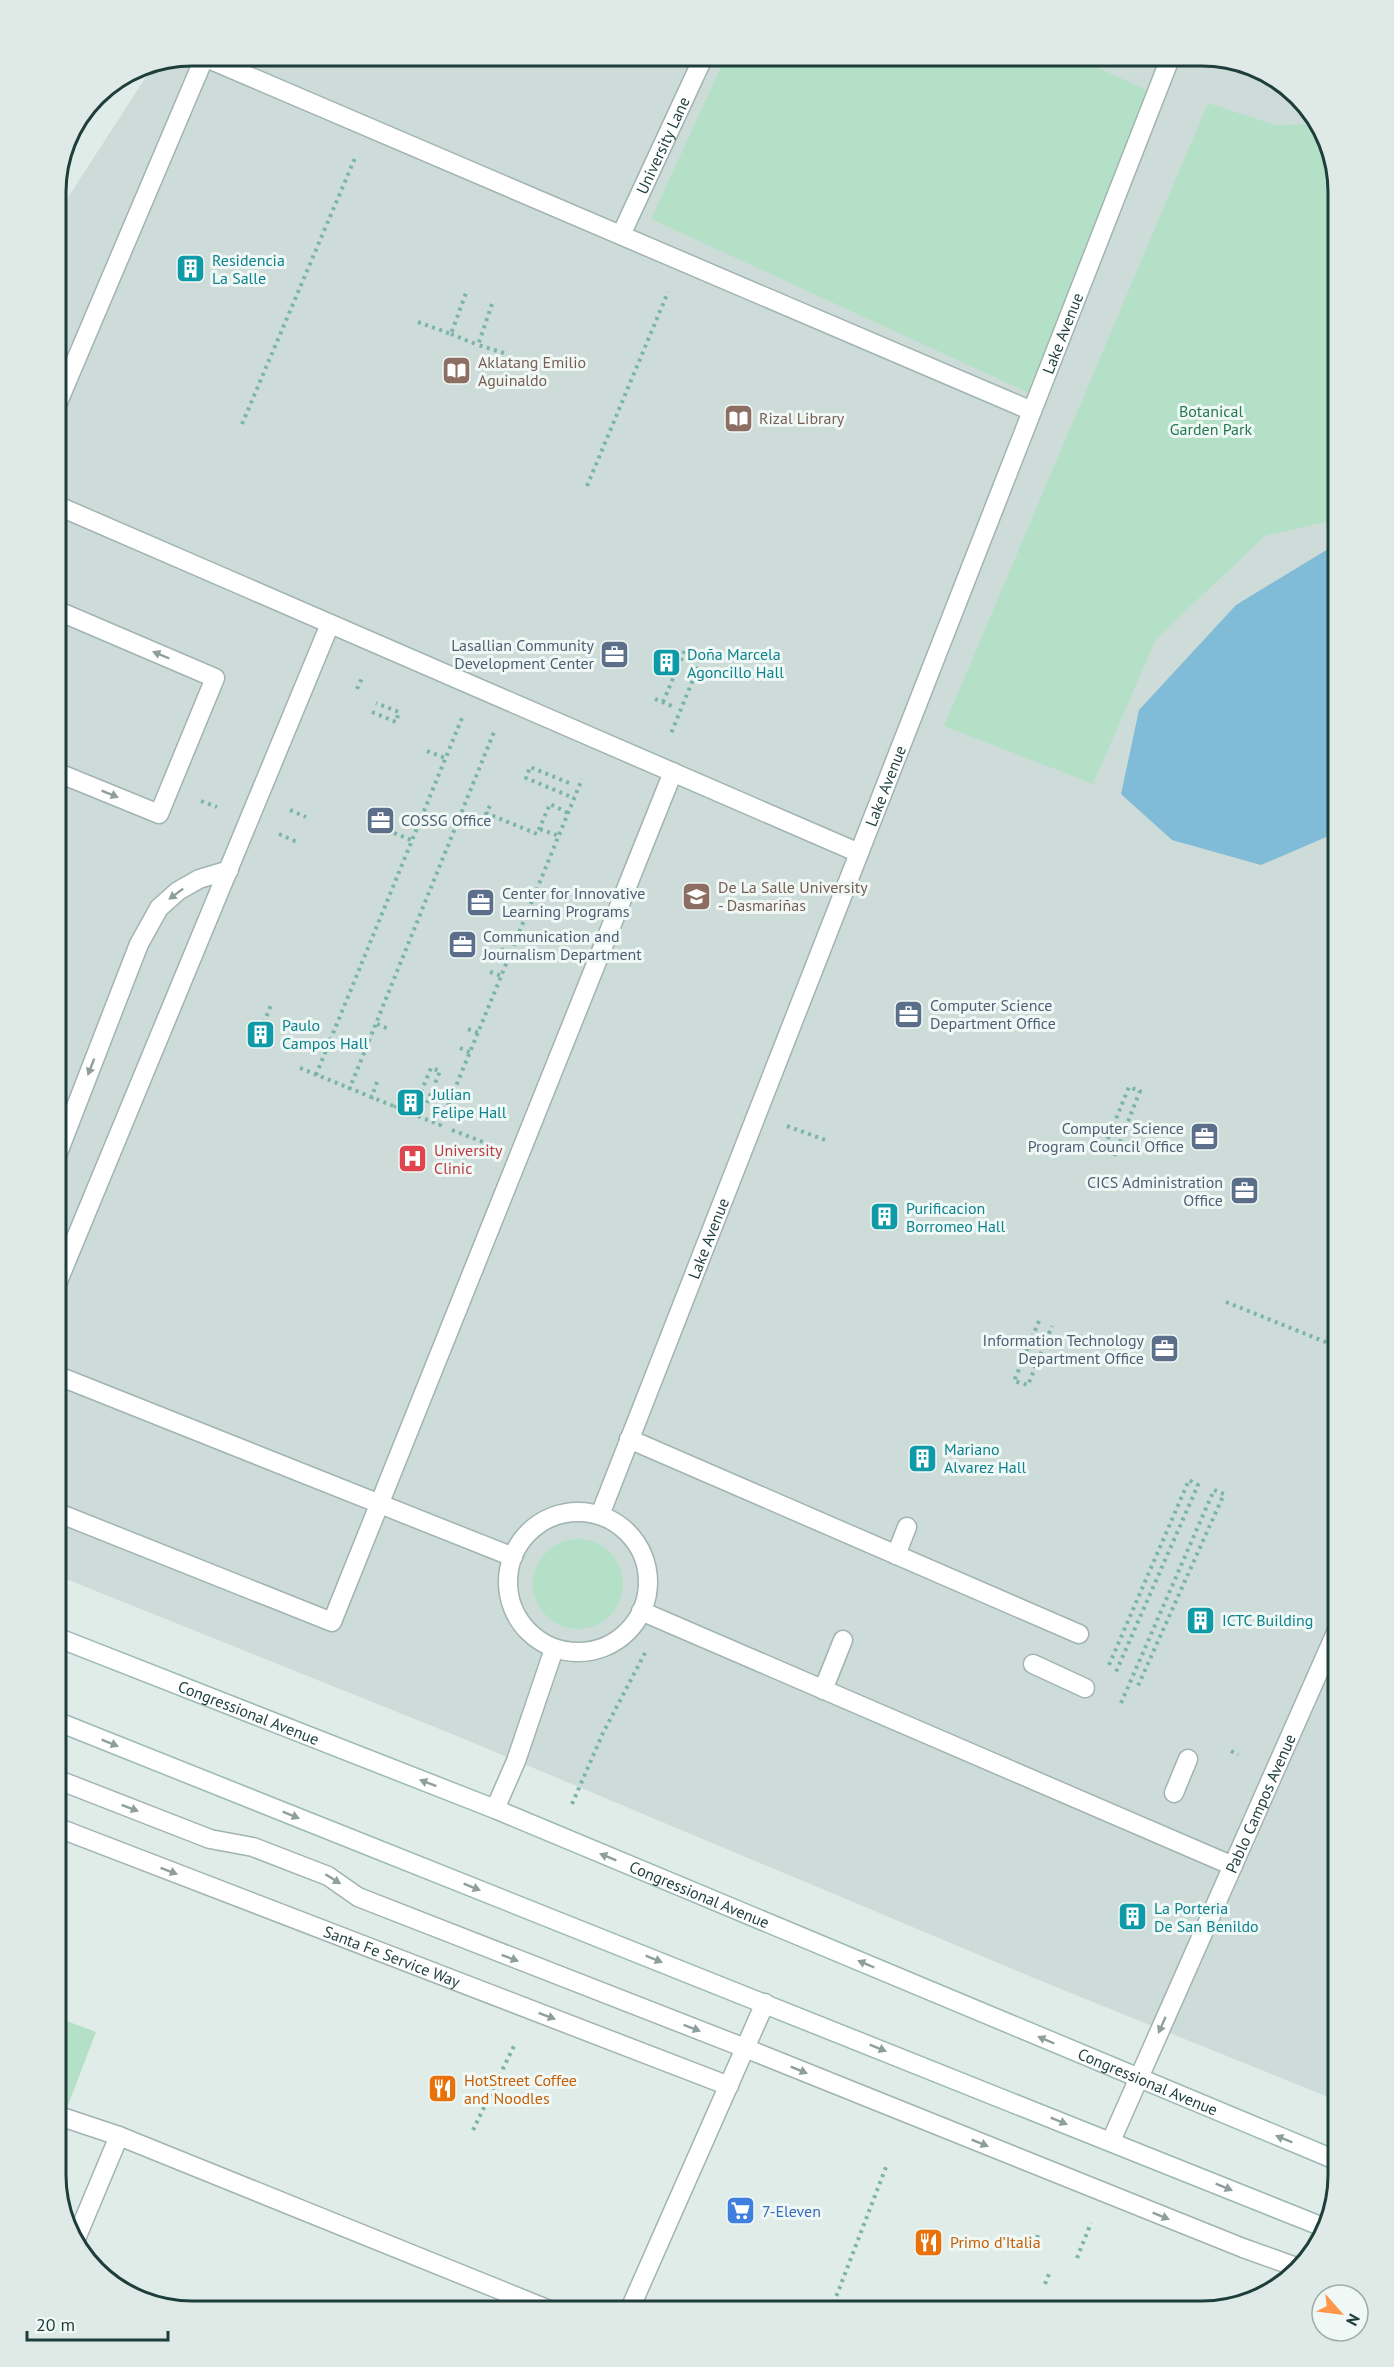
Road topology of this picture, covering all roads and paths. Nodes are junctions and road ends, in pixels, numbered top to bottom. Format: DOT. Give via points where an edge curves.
graph roads {
  1 [pos="201,66"];
  2 [pos="228,66"];
  3 [pos="699,66"];
  4 [pos="1167,66"];
  5 [pos="369,127"];
  6 [pos="621,236"];
  7 [pos="681,261"];
  8 [pos="466,293"];
  9 [pos="492,304"];
  10 [pos="418,322"];
  11 [pos="451,334"];
  12 [pos="478,345"];
  13 [pos="504,353"];
  14 [pos="66,383"];
  15 [pos="1032,411"];
  16 [pos="242,424"];
  17 [pos="587,486"];
  18 [pos="66,509"];
  19 [pos="66,614"];
  20 [pos="330,624"];
  21 [pos="474,687"];
  22 [pos="655,699"];
  23 [pos="506,700"];
  24 [pos="663,702"];
  25 [pos="376,703"];
  26 [pos="672,706"];
  27 [pos="372,712"];
  28 [pos="673,727"];
  29 [pos="427,751"];
  30 [pos="446,758"];
  31 [pos="673,772"];
  32 [pos="66,775"];
  33 [pos="582,779"];
  34 [pos="170,787"];
  35 [pos="564,795"];
  36 [pos="574,798"];
  37 [pos="490,806"];
  38 [pos="290,810"];
  39 [pos="568,813"];
  40 [pos="306,817"];
  41 [pos="248,821"];
  42 [pos="540,829"];
  43 [pos="273,831"];
  44 [pos="394,833"];
  45 [pos="559,836"];
  46 [pos="411,840"];
  47 [pos="297,842"];
  48 [pos="859,853"];
  49 [pos="228,870"];
  50 [pos="501,949"];
  51 [pos="511,953"];
  52 [pos="490,972"];
  53 [pos="501,976"];
  54 [pos="271,1005"];
  55 [pos="377,1024"];
  56 [pos="389,1029"];
  57 [pos="468,1029"];
  58 [pos="261,1030"];
  59 [pos="479,1033"];
  60 [pos="460,1048"];
  61 [pos="471,1053"];
  62 [pos="300,1068"];
  63 [pos="316,1075"];
  64 [pos="377,1082"];
  65 [pos="350,1090"];
  66 [pos="401,1092"];
  67 [pos="371,1099"];
  68 [pos="418,1099"];
  69 [pos="427,1103"];
  70 [pos="395,1108"];
  71 [pos="757,1114"];
  72 [pos="66,1132"];
  73 [pos="828,1142"];
  74 [pos="1102,1154"];
  75 [pos="1114,1157"];
  76 [pos="66,1255"];
  77 [pos="1226,1302"];
  78 [pos="1039,1321"];
  79 [pos="1052,1326"];
  80 [pos="1328,1343"];
  81 [pos="66,1379"];
  82 [pos="629,1439"];
  83 [pos="380,1506"];
  84 [pos="600,1515"];
  85 [pos="66,1516"];
  86 [pos="908,1527"];
  87 [pos="896,1555"];
  88 [pos="513,1557"];
  89 [pos="641,1611"];
  90 [pos="662,1621"];
  91 [pos="1079,1634"];
  92 [pos="843,1640"];
  93 [pos="66,1641"];
  94 [pos="554,1649"];
  95 [pos="1328,1651"];
  96 [pos="1034,1664"];
  97 [pos="1106,1672"];
  98 [pos="1115,1676"];
  99 [pos="1085,1688"];
  100 [pos="1137,1688"];
  101 [pos="823,1690"];
  102 [pos="1121,1703"];
  103 [pos="66,1725"];
  104 [pos="1232,1752"];
  105 [pos="1238,1755"];
  106 [pos="1188,1759"];
  107 [pos="66,1783"];
  108 [pos="1174,1793"];
  109 [pos="571,1807"];
  110 [pos="495,1809"];
  111 [pos="66,1831"];
  112 [pos="1233,1866"];
  113 [pos="765,2003"];
  114 [pos="515,2044"];
  115 [pos="745,2048"];
  116 [pos="1138,2079"];
  117 [pos="729,2086"];
  118 [pos="66,2118"];
  119 [pos="473,2130"];
  120 [pos="119,2136"];
  121 [pos="1111,2141"];
  122 [pos="1328,2157"];
  123 [pos="886,2167"];
  124 [pos="1317,2225"];
  125 [pos="79,2231"];
  126 [pos="1039,2232"];
  127 [pos="1033,2250"];
  128 [pos="1290,2265"];
  129 [pos="1049,2274"];
  130 [pos="1045,2284"];
  131 [pos="527,2301"];
  132 [pos="633,2301"];
  133 [pos="834,2301"];
  1 -- 14 [label="street"];
  2 -- 5 [label="street"];
  3 -- 6 [label="street, University Lane"];
  4 -- 15 [label="street, Lake Avenue"];
  5 -- 6 [label="street"];
  5 -- 16 [label="path"];
  6 -- 7 [label="street"];
  7 -- 15 [label="street"];
  7 -- 17 [label="path"];
  8 -- 11 [label="path"];
  9 -- 12 [label="path"];
  10 -- 11 [label="path"];
  11 -- 12 [label="path"];
  12 -- 13 [label="path"];
  15 -- 48 [label="street, Lake Avenue"];
  18 -- 20 [label="street"];
  34 -- 19 [label="street, one-way" via="215,678"];
  20 -- 21 [label="street"];
  20 -- 41 [label="street"];
  21 -- 23 [label="street"];
  21 -- 30 [label="path"];
  22 -- 24 [label="path"];
  23 -- 31 [label="street"];
  23 -- 55 [label="path"];
  24 -- 26 [label="path"];
  24 -- 28 [label="path" via="686,648 703,655"];
  25 -- 27 [label="path" via="399,712 396,722"];
  29 -- 30 [label="path"];
  30 -- 46 [label="path"];
  31 -- 48 [label="street"];
  31 -- 83 [label="street"];
  32 -- 34 [label="street, one-way" via="159,814"];
  33 -- 36 [label="path"];
  34 -- 41 [label="path"];
  35 -- 36 [label="path" via="527,781 534,766 569,782 530,766 526,778"];
  36 -- 39 [label="path"];
  37 -- 42 [label="path" via="486,813 537,834"];
  38 -- 40 [label="path"];
  39 -- 42 [label="path" via="550,804"];
  39 -- 45 [label="path"];
  41 -- 49 [label="street"];
  42 -- 45 [label="path"];
  43 -- 47 [label="path"];
  44 -- 46 [label="path"];
  45 -- 51 [label="path"];
  46 -- 63 [label="path"];
  48 -- 71 [label="street, Lake Avenue"];
  49 -- 72 [label="street, one-way" via="199,879 159,908 139,944"];
  49 -- 76 [label="street"];
  50 -- 51 [label="path"];
  51 -- 53 [label="path"];
  52 -- 53 [label="path"];
  53 -- 59 [label="path"];
  54 -- 58 [label="path"];
  55 -- 56 [label="path"];
  55 -- 65 [label="path"];
  57 -- 59 [label="path"];
  59 -- 61 [label="path"];
  60 -- 61 [label="path"];
  61 -- 70 [label="path" via="440,1125"];
  62 -- 63 [label="path"];
  63 -- 65 [label="path"];
  64 -- 67 [label="path"];
  65 -- 67 [label="path"];
  66 -- 70 [label="path"];
  67 -- 70 [label="path"];
  68 -- 69 [label="path" via="431,1068 440,1071"];
  71 -- 73 [label="path"];
  71 -- 82 [label="street, Lake Avenue"];
  74 -- 75 [label="path" via="1129,1087 1140,1091"];
  77 -- 80 [label="path"];
  78 -- 79 [label="path" via="1014,1382 1028,1385"];
  81 -- 83 [label="street"];
  82 -- 84 [label="street, Lake Avenue"];
  82 -- 87 [label="street"];
  83 -- 85 [label="street" via="332,1622"];
  83 -- 88 [label="street"];
  84 -- 88 [label="street" via="558,1515 539,1524 523,1539"];
  84 -- 89 [label="street" via="620,1526 636,1543 646,1565 648,1588"];
  86 -- 87 [label="street"];
  87 -- 91 [label="street"];
  88 -- 94 [label="street" via="508,1579 510,1601 520,1622"];
  89 -- 90 [label="street"];
  89 -- 94 [label="street" via="631,1629 615,1642 595,1650"];
  90 -- 101 [label="street"];
  90 -- 109 [label="path" via="603,1732"];
  92 -- 101 [label="street"];
  110 -- 93 [label="street, Congressional Avenue, one-way"];
  94 -- 110 [label="street" via="516,1761"];
  95 -- 112 [label="street, Pablo Campos Avenue"];
  96 -- 99 [label="street"];
  97 -- 98 [label="path" via="1189,1480 1198,1485"];
  100 -- 102 [label="path" via="1224,1494 1214,1490"];
  101 -- 112 [label="street"];
  103 -- 113 [label="street, one-way"];
  104 -- 105 [label="path"];
  106 -- 108 [label="street"];
  107 -- 115 [label="street, one-way" via="210,1839 253,1847 328,1876 358,1897"];
  116 -- 110 [label="street, Congressional Avenue, one-way"];
  111 -- 117 [label="street, Santa Fe Service Way, one-way"];
  112 -- 116 [label="street, Pablo Campos Avenue, one-way"];
  113 -- 115 [label="street"];
  113 -- 121 [label="street, one-way"];
  114 -- 119 [label="path"];
  115 -- 117 [label="street"];
  115 -- 128 [label="street, one-way"];
  116 -- 121 [label="street, Pablo Campos Avenue"];
  122 -- 116 [label="street, Congressional Avenue, one-way"];
  117 -- 132 [label="street"];
  118 -- 120 [label="street"];
  120 -- 125 [label="street"];
  120 -- 131 [label="street"];
  121 -- 124 [label="street, one-way"];
  123 -- 133 [label="path"];
  126 -- 127 [label="path" via="1035,2245 1029,2248 1025,2246 1026,2240 1033,2238 1035,2247"];
  129 -- 130 [label="path"];
}
